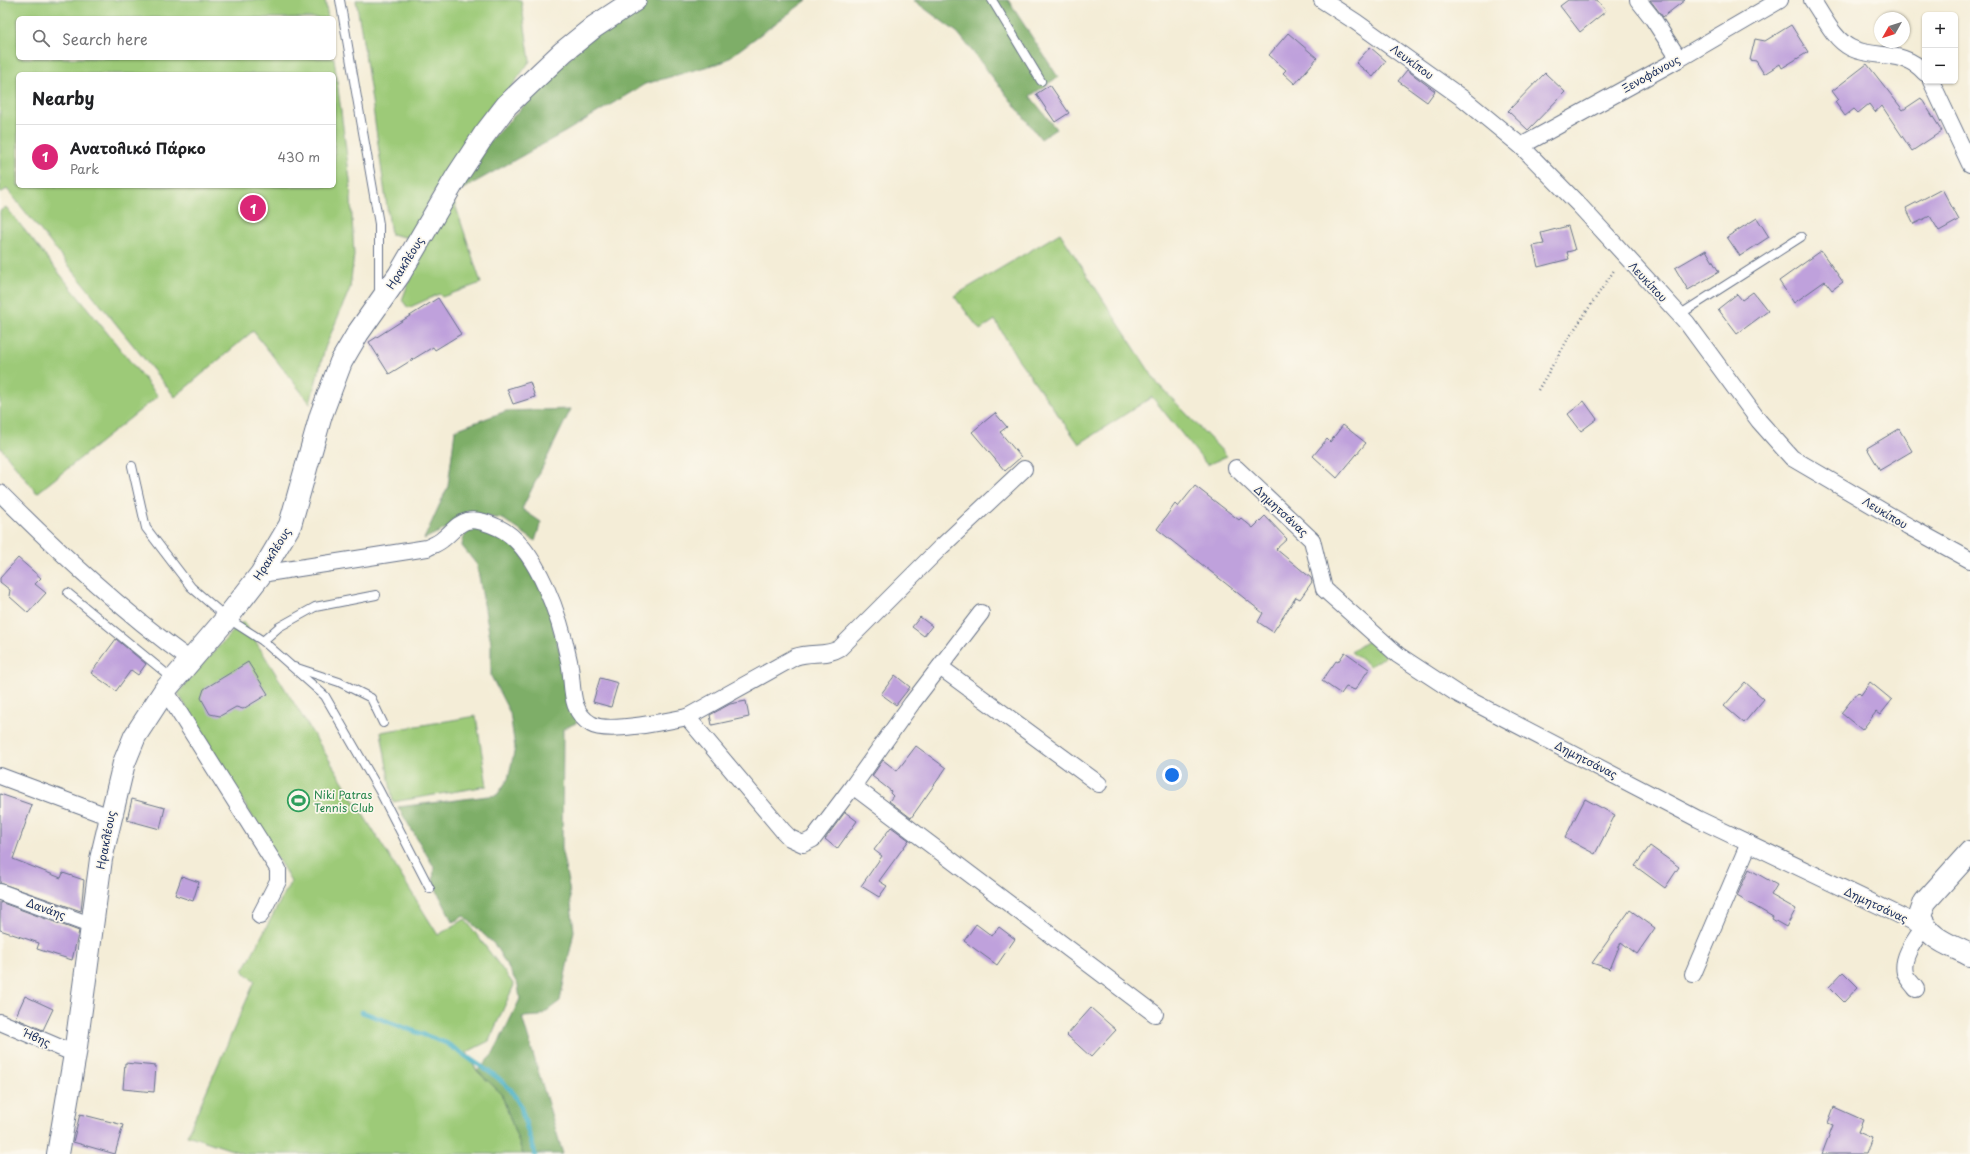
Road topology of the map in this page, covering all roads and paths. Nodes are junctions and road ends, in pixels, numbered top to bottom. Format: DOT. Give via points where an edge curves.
graph roads {
  1 [pos="340,0"];
  2 [pos="635,0"];
  3 [pos="992,0"];
  4 [pos="1322,0"];
  5 [pos="1638,0"];
  6 [pos="1780,0"];
  7 [pos="1816,1"];
  8 [pos="1679,60"];
  9 [pos="1922,70"];
  10 [pos="1041,81"];
  11 [pos="1932,84"];
  12 [pos="1521,146"];
  13 [pos="1970,164"];
  14 [pos="1801,237"];
  15 [pos="1624,256"];
  16 [pos="379,303"];
  17 [pos="1679,315"];
  18 [pos="1538,390"];
  19 [pos="132,466"];
  20 [pos="1236,468"];
  21 [pos="1024,469"];
  22 [pos="0,493"];
  23 [pos="1970,560"];
  24 [pos="261,574"];
  25 [pos="68,593"];
  26 [pos="376,595"];
  27 [pos="981,613"];
  28 [pos="227,618"];
  29 [pos="263,641"];
  30 [pos="190,660"];
  31 [pos="290,665"];
  32 [pos="940,667"];
  33 [pos="169,685"];
  34 [pos="687,717"];
  35 [pos="383,723"];
  36 [pos="0,776"];
  37 [pos="1099,784"];
  38 [pos="852,786"];
  39 [pos="110,817"];
  40 [pos="1749,843"];
  41 [pos="1970,852"];
  42 [pos="430,888"];
  43 [pos="0,892"];
  44 [pos="260,916"];
  45 [pos="93,926"];
  46 [pos="1924,927"];
  47 [pos="1970,955"];
  48 [pos="1693,974"];
  49 [pos="1916,989"];
  50 [pos="1155,1014"];
  51 [pos="0,1022"];
  52 [pos="75,1054"];
  53 [pos="58,1154"];
  1 -- 16 [label="lane" via="379,224"];
  2 -- 16 [label="street, Ηρακλέους" via="562,52 507,105 456,176 399,275"];
  3 -- 10 [label="lane"];
  4 -- 12 [label="street, Λευκίπου" via="1459,96"];
  5 -- 8 [label="street"];
  6 -- 8 [label="street, Ξενοφάνους"];
  7 -- 9 [label="street" via="1845,44 1861,51 1904,58"];
  8 -- 12 [label="street, Ξενοφάνους"];
  11 -- 13 [label="street"];
  12 -- 15 [label="street, Λευκίπου" via="1579,205"];
  14 -- 17 [label="lane"];
  15 -- 17 [label="street, Λευκίπου"];
  15 -- 18 [label="path" via="1568,339"];
  16 -- 24 [label="street, Ηρακλέους" via="341,362 321,414 290,525"];
  17 -- 23 [label="street, Λευκίπου" via="1758,421 1792,458"];
  19 -- 28 [label="lane" via="146,528 191,587"];
  20 -- 40 [label="street, Δημητσάνας" via="1312,540 1324,589 1398,654 1456,693"];
  21 -- 34 [label="street" via="840,648 829,654 795,657"];
  22 -- 30 [label="street" via="96,586"];
  24 -- 28 [label="street, Ηρακλέους"];
  24 -- 34 [label="street" via="427,548 442,540 464,522 474,520 489,524 514,537 535,566 563,636 575,706 586,720 592,725 608,728"];
  25 -- 33 [label="lane"];
  26 -- 29 [label="lane" via="315,607 279,627"];
  27 -- 32 [label="street"];
  28 -- 29 [label="lane"];
  28 -- 30 [label="street, Ηρακλέους"];
  29 -- 31 [label="lane"];
  30 -- 33 [label="street, Ηρακλέους"];
  31 -- 35 [label="lane" via="339,682 371,698"];
  31 -- 42 [label="lane" via="325,696 379,790"];
  32 -- 37 [label="street"];
  32 -- 38 [label="street"];
  33 -- 39 [label="street, Ηρακλέους" via="144,720 129,749"];
  33 -- 44 [label="street" via="278,869 278,881"];
  34 -- 38 [label="street" via="783,831 796,842 803,844 813,840"];
  36 -- 39 [label="street"];
  38 -- 50 [label="street"];
  39 -- 45 [label="street, Ηρακλέους" via="101,859"];
  40 -- 46 [label="street, Δημητσάνας"];
  40 -- 48 [label="street"];
  41 -- 46 [label="street, Δημητσάνας" via="1925,902 1920,916"];
  43 -- 45 [label="street, Δανάης"];
  45 -- 52 [label="street, Ηρακλέους"];
  46 -- 47 [label="street" via="1934,937"];
  46 -- 49 [label="street" via="1912,943 1904,963 1905,974"];
  51 -- 52 [label="street, Ήβης"];
  52 -- 53 [label="street, Ηρακλέους"];
}
